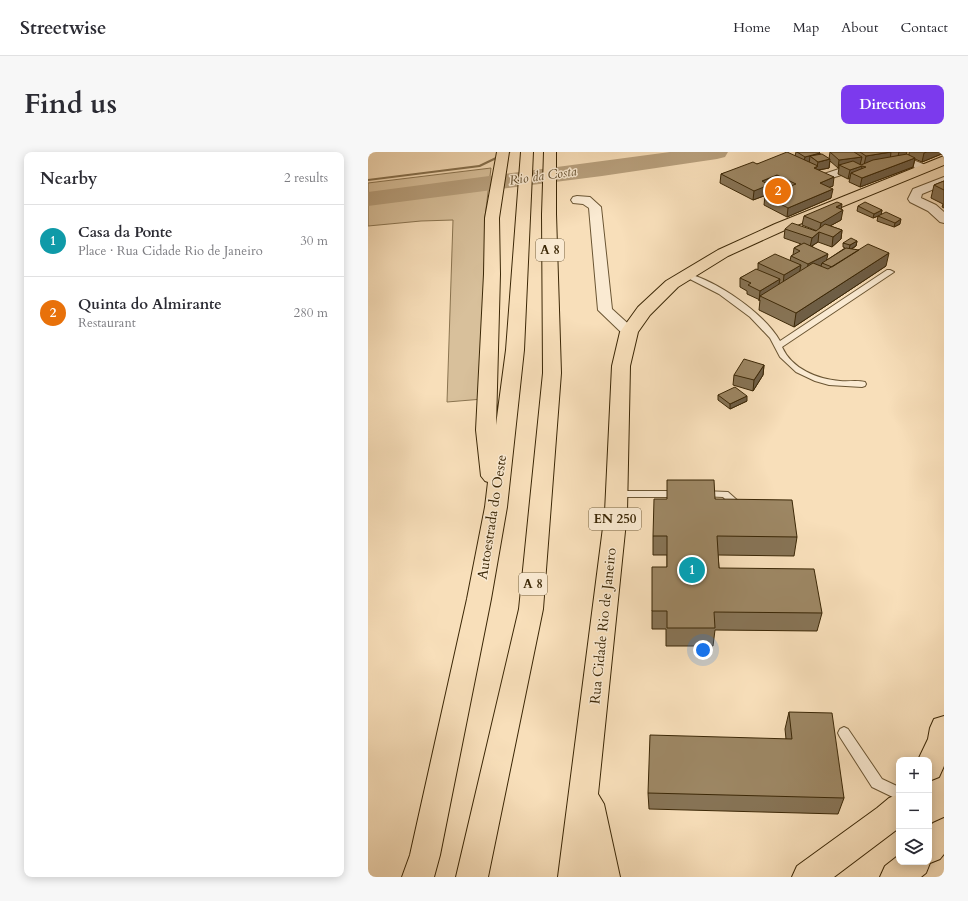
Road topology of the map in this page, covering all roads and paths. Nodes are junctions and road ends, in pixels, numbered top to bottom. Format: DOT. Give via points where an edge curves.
graph roads {
  1 [pos="503,152"];
  2 [pos="527,152"];
  3 [pos="550,152"];
  4 [pos="944,160"];
  5 [pos="924,168"];
  6 [pos="822,178"];
  7 [pos="944,181"];
  8 [pos="577,200"];
  9 [pos="932,208"];
  10 [pos="944,214"];
  11 [pos="944,219"];
  12 [pos="890,272"];
  13 [pos="686,276"];
  14 [pos="629,332"];
  15 [pos="778,346"];
  16 [pos="862,384"];
  17 [pos="616,494"];
  18 [pos="496,507"];
  19 [pos="752,511"];
  20 [pos="944,728"];
  21 [pos="844,733"];
  22 [pos="932,761"];
  23 [pos="585,787"];
  24 [pos="897,793"];
  25 [pos="896,811"];
  26 [pos="944,833"];
  27 [pos="932,845"];
  28 [pos="911,865"];
  29 [pos="418,877"];
  30 [pos="472,877"];
  31 [pos="574,877"];
  32 [pos="604,877"];
  33 [pos="808,877"];
  34 [pos="896,877"];
  1 -- 18 [label="main road" via="492,218 486,430"];
  2 -- 18 [label="main road, Autoestrada do Oeste / A 8" via="515,350"];
  3 -- 30 [label="main road, A 8" via="552,373 531,609"];
  4 -- 5 [label="main road, EN 250"];
  5 -- 6 [label="street" via="908,161 850,169"];
  5 -- 13 [label="main road, EN 250" via="780,227 723,253"];
  7 -- 9 [label="street" via="917,192 914,199"];
  8 -- 14 [label="street" via="586,200 594,207 605,310"];
  9 -- 10 [label="lane"];
  9 -- 11 [label="street"];
  12 -- 15 [label="lane"];
  13 -- 14 [label="main road, Rua Cidade Rio de Janeiro / EN 250" via="672,284 644,311"];
  13 -- 15 [label="lane" via="730,297 772,334"];
  14 -- 17 [label="main road, Rua Cidade Rio de Janeiro / EN 250" via="620,366"];
  15 -- 16 [label="lane" via="791,366 808,377 824,382"];
  17 -- 19 [label="lane" via="725,494 744,510"];
  17 -- 23 [label="main road, Rua Cidade Rio de Janeiro / EN 250"];
  18 -- 29 [label="main road, Autoestrada do Oeste / A 8" via="479,599 425,855"];
  20 -- 22 [label="main road"];
  21 -- 24 [label="lane" via="877,783"];
  23 -- 31 [label="main road, Rua Cidade Rio de Janeiro"];
  23 -- 32 [label="main road"];
  25 -- 33 [label="main road"];
  26 -- 27 [label="main road"];
  28 -- 34 [label="main road"];
}
